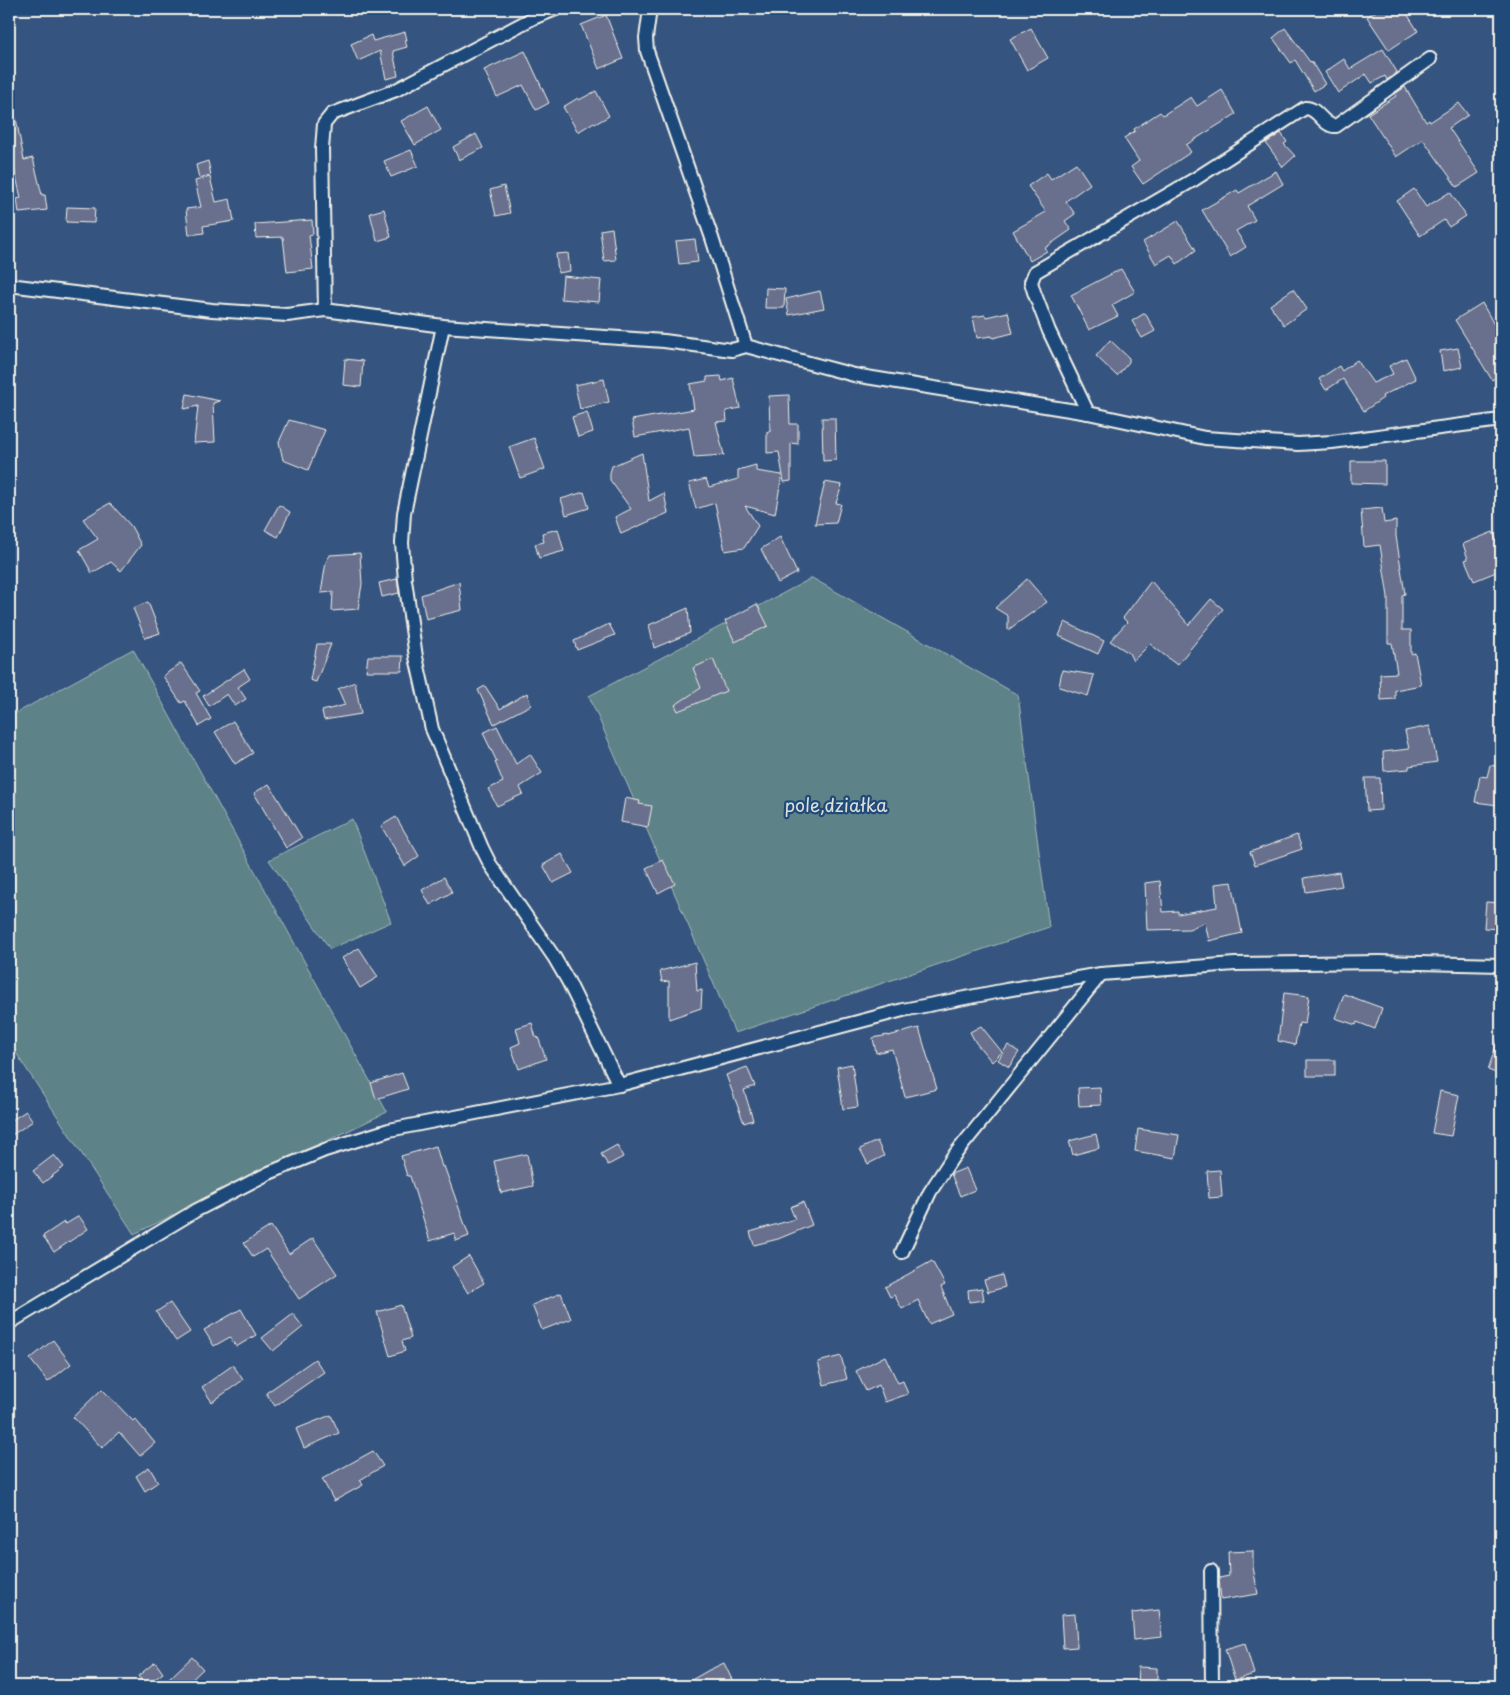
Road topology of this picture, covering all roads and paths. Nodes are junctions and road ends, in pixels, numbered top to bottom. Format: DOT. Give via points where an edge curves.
graph roads {
  1 [pos="556,9"];
  2 [pos="650,9"];
  3 [pos="1430,59"];
  4 [pos="9,285"];
  5 [pos="325,310"];
  6 [pos="443,326"];
  7 [pos="746,346"];
  8 [pos="1088,413"];
  9 [pos="1501,420"];
  10 [pos="1501,965"];
  11 [pos="1101,974"];
  12 [pos="619,1085"];
  13 [pos="902,1252"];
  14 [pos="9,1323"];
  15 [pos="1211,1571"];
  16 [pos="1212,1686"];
  1 -- 5 [label="street" via="396,90 327,118 322,149"];
  2 -- 7 [label="street" via="646,38 648,51"];
  3 -- 8 [label="street" via="1338,125 1330,125 1312,109 1305,108 1195,179 1035,272 1031,282 1034,292"];
  4 -- 5 [label="street" via="212,310 287,315"];
  5 -- 6 [label="street"];
  6 -- 7 [label="street" via="664,341 732,350"];
  6 -- 12 [label="street" via="403,530 404,580 432,729 486,856 568,981"];
  7 -- 8 [label="street" via="854,375"];
  8 -- 9 [label="street" via="1204,438 1298,444"];
  10 -- 11 [label="street" via="1380,962 1235,964"];
  11 -- 12 [label="street" via="903,1010"];
  11 -- 13 [label="street" via="952,1158 930,1192"];
  12 -- 14 [label="street" via="389,1130 325,1150 268,1173 195,1211"];
  15 -- 16 [label="street"];
}
